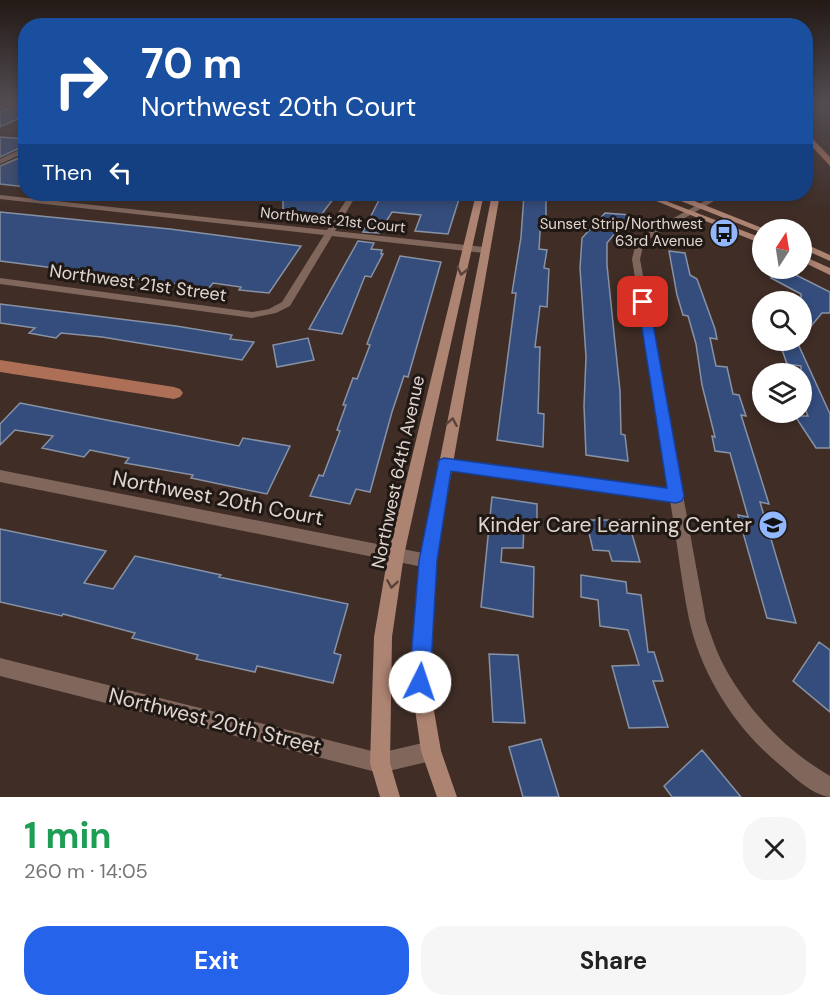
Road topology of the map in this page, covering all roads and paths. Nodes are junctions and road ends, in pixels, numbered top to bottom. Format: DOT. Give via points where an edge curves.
graph roads {
  1 [pos="18,153"];
  2 [pos="0,162"];
  3 [pos="0,197"];
  4 [pos="18,199"];
  5 [pos="36,201"];
  6 [pos="349,201"];
  7 [pos="478,201"];
  8 [pos="494,201"];
  9 [pos="668,201"];
  10 [pos="683,201"];
  11 [pos="710,201"];
  12 [pos="697,209"];
  13 [pos="752,226"];
  14 [pos="329,234"];
  15 [pos="752,236"];
  16 [pos="467,248"];
  17 [pos="484,250"];
  18 [pos="812,250"];
  19 [pos="830,258"];
  20 [pos="812,263"];
  21 [pos="830,272"];
  22 [pos="0,281"];
  23 [pos="444,464"];
  24 [pos="0,476"];
  25 [pos="676,496"];
  26 [pos="396,555"];
  27 [pos="428,561"];
  28 [pos="0,667"];
  29 [pos="431,751"];
  30 [pos="380,763"];
  31 [pos="830,788"];
  32 [pos="390,797"];
  33 [pos="447,797"];
  1 -- 2 [label="street"];
  3 -- 4 [label="street, Northwest 21st Court"];
  5 -- 14 [label="street, Northwest 21st Court"];
  6 -- 14 [label="street"];
  7 -- 16 [label="street, Northwest 64th Avenue"];
  8 -- 17 [label="street"];
  9 -- 12 [label="street"];
  10 -- 12 [label="street"];
  11 -- 12 [label="street"];
  12 -- 13 [label="street"];
  12 -- 15 [label="street"];
  12 -- 25 [label="street" via="646,237 636,259"];
  14 -- 16 [label="street, Northwest 21st Court"];
  14 -- 22 [label="street, Northwest 21st Street" via="286,304 252,315"];
  16 -- 17 [label="street, Northwest 21st Court"];
  16 -- 26 [label="street, Northwest 64th Avenue, one-way"];
  23 -- 17 [label="street, one-way"];
  18 -- 19 [label="street"];
  20 -- 21 [label="street"];
  23 -- 25 [label="street"];
  23 -- 27 [label="street"];
  24 -- 26 [label="street, Northwest 20th Court"];
  25 -- 31 [label="street" via="698,621 717,672 753,726 804,774"];
  26 -- 27 [label="street, Northwest 20th Court"];
  26 -- 30 [label="street, Northwest 64th Avenue, one-way" via="383,637"];
  27 -- 29 [label="street" via="420,682"];
  28 -- 30 [label="street, Northwest 20th Street"];
  29 -- 30 [label="street, Northwest 20th Street"];
  29 -- 33 [label="street"];
  30 -- 32 [label="street, Northwest 64th Avenue"];
}
